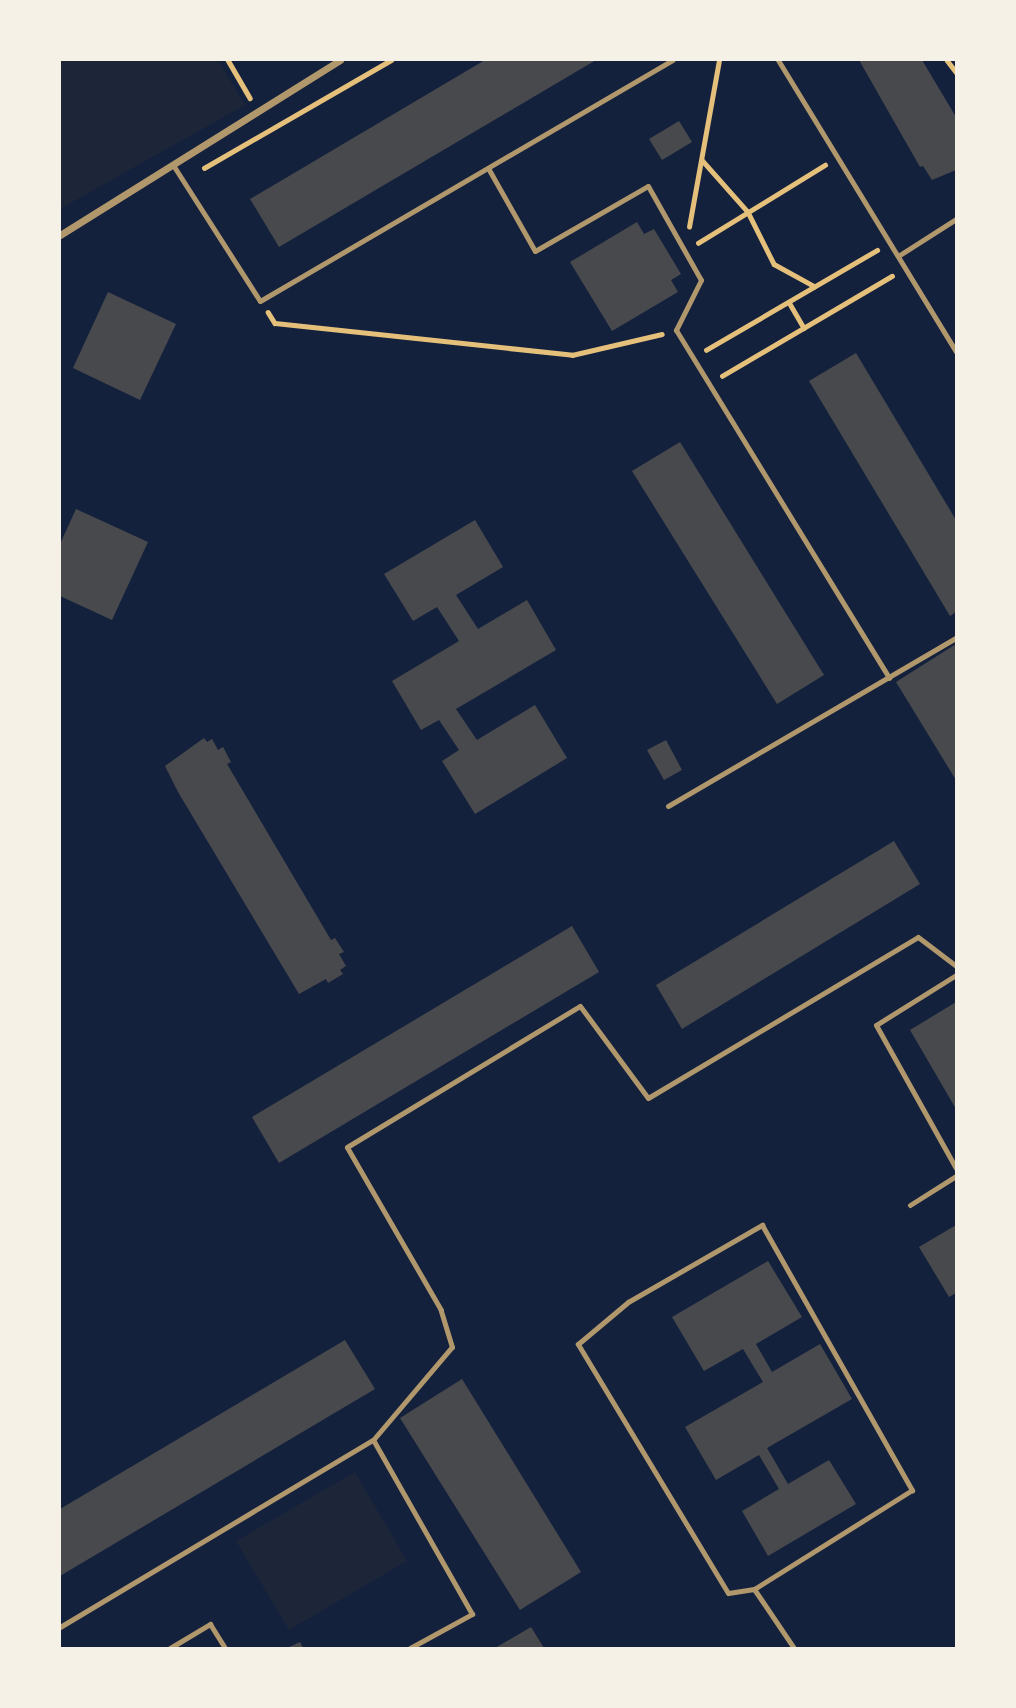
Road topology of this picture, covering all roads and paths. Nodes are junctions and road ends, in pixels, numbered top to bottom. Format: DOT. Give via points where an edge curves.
graph roads {
  1 [pos="340,60"];
  2 [pos="391,60"];
  3 [pos="673,60"];
  4 [pos="719,60"];
  5 [pos="778,60"];
  6 [pos="947,60"];
  7 [pos="957,72"];
  8 [pos="837,157"];
  9 [pos="701,159"];
  10 [pos="173,164"];
  11 [pos="488,168"];
  12 [pos="183,180"];
  13 [pos="748,212"];
  14 [pos="957,219"];
  15 [pos="60,235"];
  16 [pos="890,242"];
  17 [pos="685,251"];
  18 [pos="898,256"];
  19 [pos="905,268"];
  20 [pos="815,286"];
  21 [pos="260,301"];
  22 [pos="789,302"];
  23 [pos="804,328"];
  24 [pos="676,330"];
  25 [pos="957,352"];
  26 [pos="693,358"];
  27 [pos="709,383"];
  28 [pos="957,638"];
  29 [pos="889,678"];
  30 [pos="668,806"];
  31 [pos="957,966"];
  32 [pos="957,975"];
  33 [pos="957,1168"];
  34 [pos="957,1176"];
  35 [pos="910,1205"];
  36 [pos="373,1440"];
  37 [pos="754,1589"];
  38 [pos="60,1627"];
  39 [pos="170,1648"];
  40 [pos="225,1648"];
  41 [pos="410,1648"];
  42 [pos="794,1648"];
  1 -- 10 [label="street"];
  2 -- 12 [label="path"];
  3 -- 11 [label="lane"];
  4 -- 9 [label="path"];
  5 -- 8 [label="lane"];
  6 -- 7 [label="path"];
  8 -- 13 [label="path"];
  8 -- 16 [label="lane"];
  9 -- 13 [label="path"];
  9 -- 17 [label="path"];
  10 -- 12 [label="lane"];
  10 -- 15 [label="street"];
  11 -- 17 [label="lane" via="535,251 648,187"];
  11 -- 21 [label="lane"];
  12 -- 21 [label="lane"];
  13 -- 17 [label="path"];
  13 -- 20 [label="path" via="774,264"];
  14 -- 18 [label="lane"];
  16 -- 18 [label="lane"];
  16 -- 20 [label="path"];
  17 -- 24 [label="lane" via="701,280"];
  18 -- 19 [label="lane"];
  19 -- 23 [label="path"];
  19 -- 25 [label="lane"];
  20 -- 22 [label="path"];
  21 -- 24 [label="path" via="275,324 572,355"];
  22 -- 23 [label="path"];
  22 -- 26 [label="path"];
  23 -- 27 [label="path"];
  24 -- 26 [label="lane"];
  26 -- 27 [label="lane"];
  27 -- 29 [label="lane"];
  28 -- 29 [label="lane"];
  29 -- 30 [label="lane"];
  31 -- 36 [label="lane" via="918,937 648,1098 580,1006 347,1147 441,1310 452,1347"];
  32 -- 33 [label="lane" via="876,1026"];
  34 -- 35 [label="lane"];
  36 -- 38 [label="lane"];
  36 -- 41 [label="lane" via="472,1614"];
  37 -- 37 [label="lane" via="728,1592 578,1344 628,1302 762,1225 912,1490"];
  37 -- 42 [label="lane"];
  39 -- 40 [label="lane" via="210,1624"];
}
